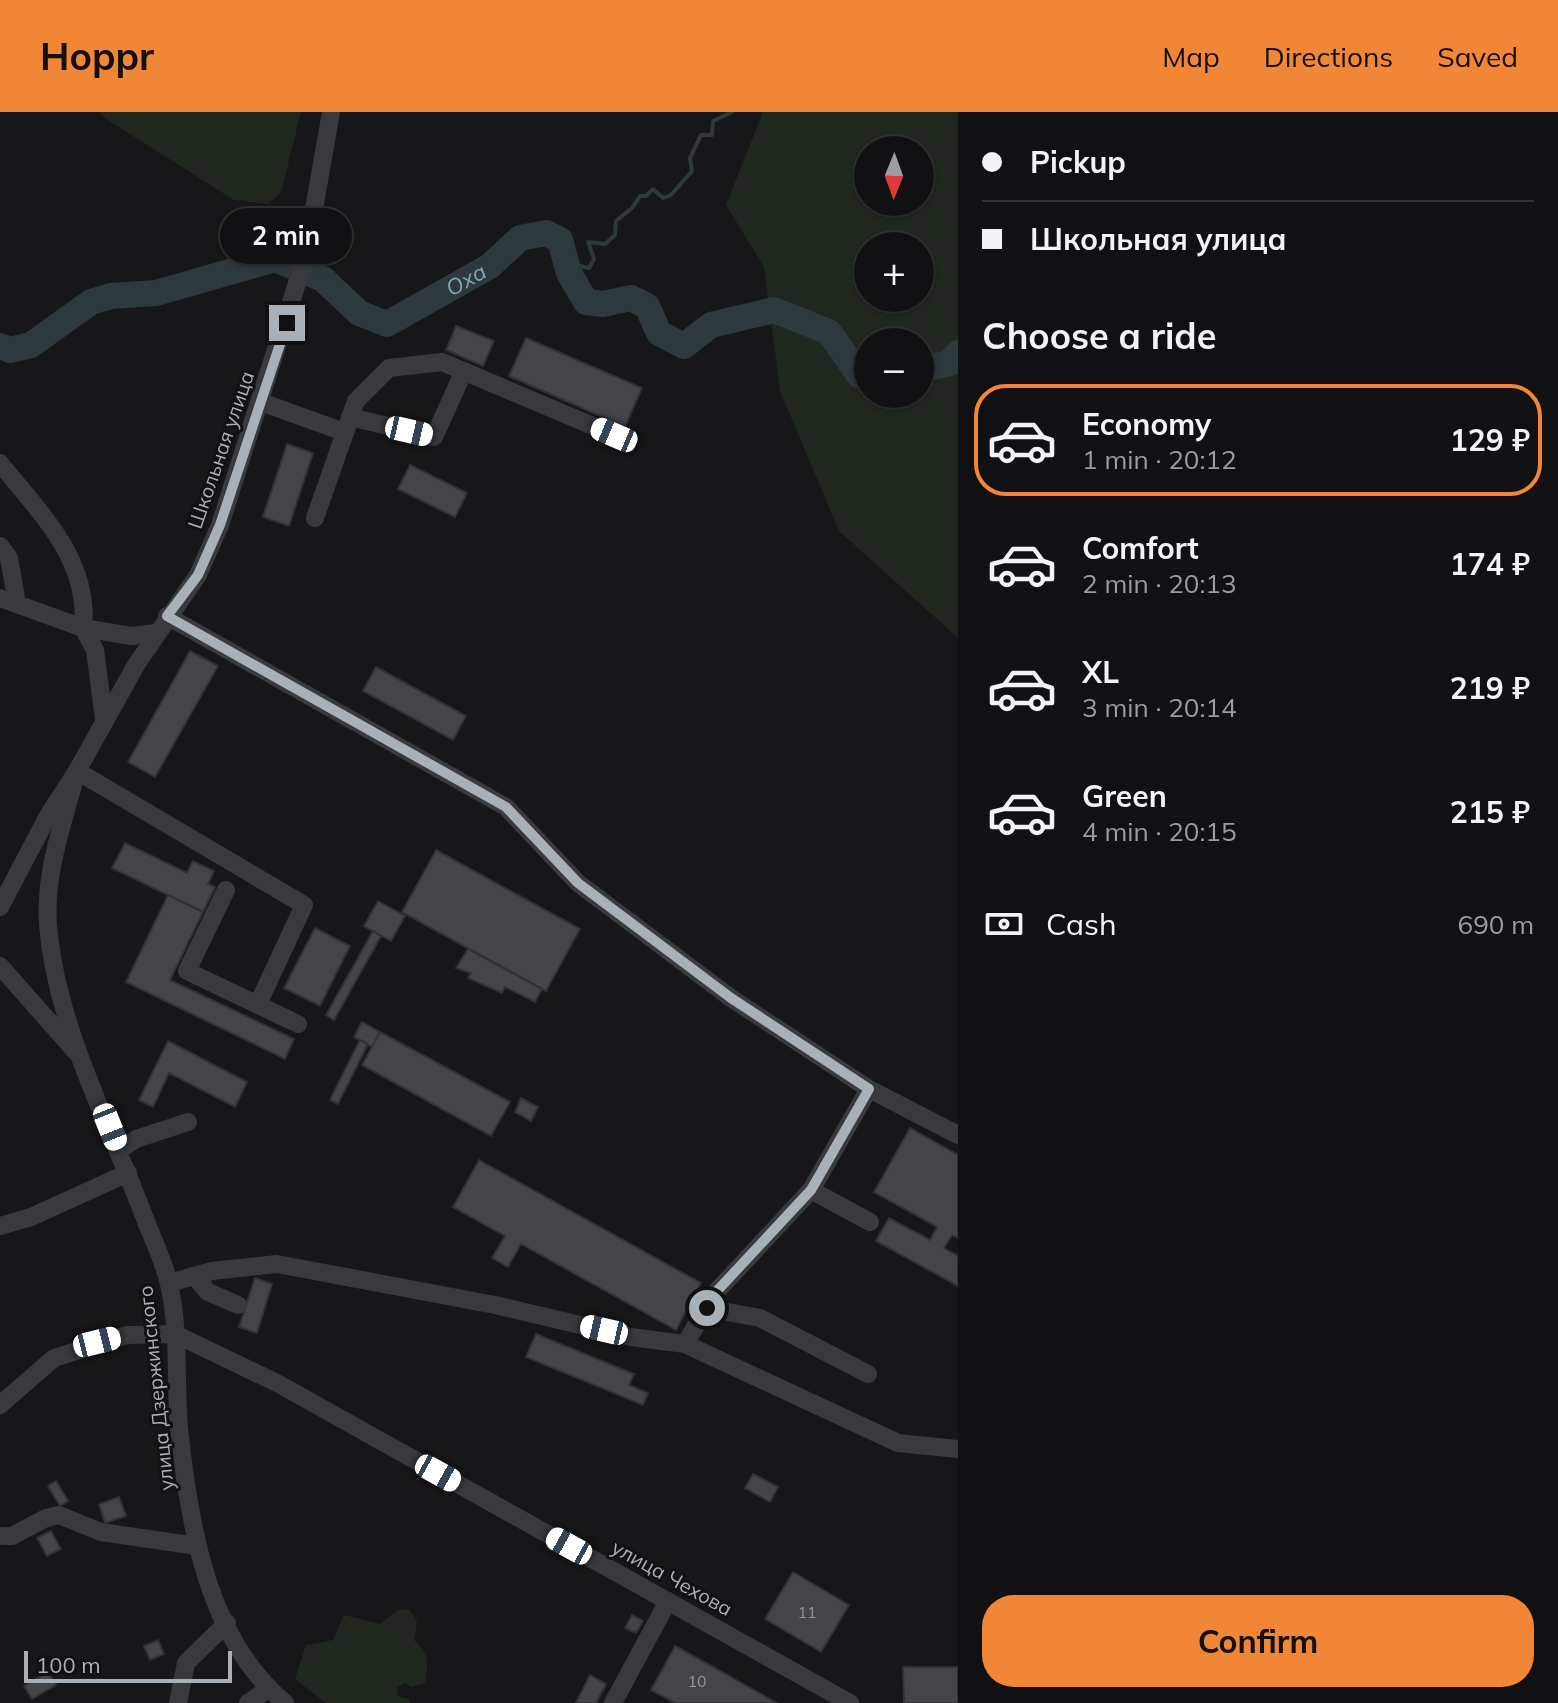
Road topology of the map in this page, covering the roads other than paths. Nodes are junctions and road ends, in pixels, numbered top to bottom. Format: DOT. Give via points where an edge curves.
graph roads {
  1 [pos="331,112"];
  2 [pos="464,371"];
  3 [pos="261,402"];
  4 [pos="347,425"];
  5 [pos="614,435"];
  6 [pos="0,463"];
  7 [pos="315,518"];
  8 [pos="0,546"];
  9 [pos="8,600"];
  10 [pos="167,616"];
  11 [pos="83,628"];
  12 [pos="156,633"];
  13 [pos="104,719"];
  14 [pos="77,771"];
  15 [pos="226,890"];
  16 [pos="0,907"];
  17 [pos="2,970"];
  18 [pos="258,1004"];
  19 [pos="298,1024"];
  20 [pos="82,1058"];
  21 [pos="869,1089"];
  22 [pos="188,1122"];
  23 [pos="958,1135"];
  24 [pos="119,1150"];
  25 [pos="128,1173"];
  26 [pos="811,1190"];
  27 [pos="870,1222"];
  28 [pos="0,1226"];
  29 [pos="194,1276"];
  30 [pos="169,1283"];
  31 [pos="238,1305"];
  32 [pos="707,1308"];
  33 [pos="175,1334"];
  34 [pos="685,1344"];
  35 [pos="868,1374"];
  36 [pos="0,1405"];
  37 [pos="958,1449"];
  38 [pos="0,1536"];
  39 [pos="197,1546"];
  40 [pos="668,1601"];
  41 [pos="227,1623"];
  42 [pos="268,1689"];
  43 [pos="178,1703"];
  44 [pos="248,1703"];
  45 [pos="285,1703"];
  46 [pos="613,1703"];
  47 [pos="850,1703"];
  1 -- 3 [label="street, Школьная улица" via="306,255"];
  2 -- 4 [label="street" via="442,362 389,368 356,401"];
  2 -- 4 [label="street" via="434,437"];
  2 -- 5 [label="street"];
  3 -- 4 [label="street"];
  3 -- 10 [label="street, Школьная улица" via="220,525 198,575"];
  4 -- 7 [label="street"];
  6 -- 11 [label="street" via="73,558 83,598"];
  8 -- 9 [label="street" via="9,558"];
  9 -- 11 [label="street"];
  10 -- 12 [label="street, Школьная улица"];
  10 -- 21 [label="street" via="506,807 578,883 731,998"];
  11 -- 12 [label="street" via="131,636"];
  11 -- 13 [label="street" via="95,650"];
  12 -- 13 [label="street, Школьная улица"];
  13 -- 14 [label="street, Школьная улица"];
  14 -- 16 [label="street"];
  14 -- 18 [label="street" via="304,905"];
  14 -- 20 [label="street, улица Дзержинского" via="58,839 48,921 53,967"];
  15 -- 18 [label="street" via="187,971"];
  17 -- 20 [label="street, улица Дзержинского"];
  18 -- 19 [label="street"];
  20 -- 24 [label="street, улица Дзержинского"];
  21 -- 23 [label="street"];
  21 -- 26 [label="street"];
  22 -- 24 [label="street"];
  24 -- 25 [label="street, улица Дзержинского"];
  25 -- 28 [label="street"];
  25 -- 30 [label="street, улица Дзержинского"];
  26 -- 27 [label="street"];
  26 -- 32 [label="street"];
  29 -- 30 [label="street"];
  29 -- 31 [label="street" via="208,1292"];
  29 -- 34 [label="street" via="277,1264"];
  30 -- 33 [label="street, улица Дзержинского"];
  32 -- 34 [label="street"];
  32 -- 35 [label="street" via="760,1318"];
  33 -- 36 [label="street" via="127,1335 54,1358"];
  33 -- 39 [label="street, улица Дзержинского" via="179,1428"];
  33 -- 40 [label="street, улица Чехова" via="277,1383"];
  34 -- 37 [label="street" via="898,1443"];
  38 -- 39 [label="street" via="12,1536 59,1515 101,1532"];
  39 -- 41 [label="street, улица Дзержинского"];
  40 -- 46 [label="street"];
  40 -- 47 [label="street, улица Чехова"];
  41 -- 42 [label="street, улица Дзержинского" via="243,1657"];
  41 -- 43 [label="street" via="186,1663"];
  42 -- 44 [label="street"];
  42 -- 45 [label="street, улица Дзержинского"];
}
